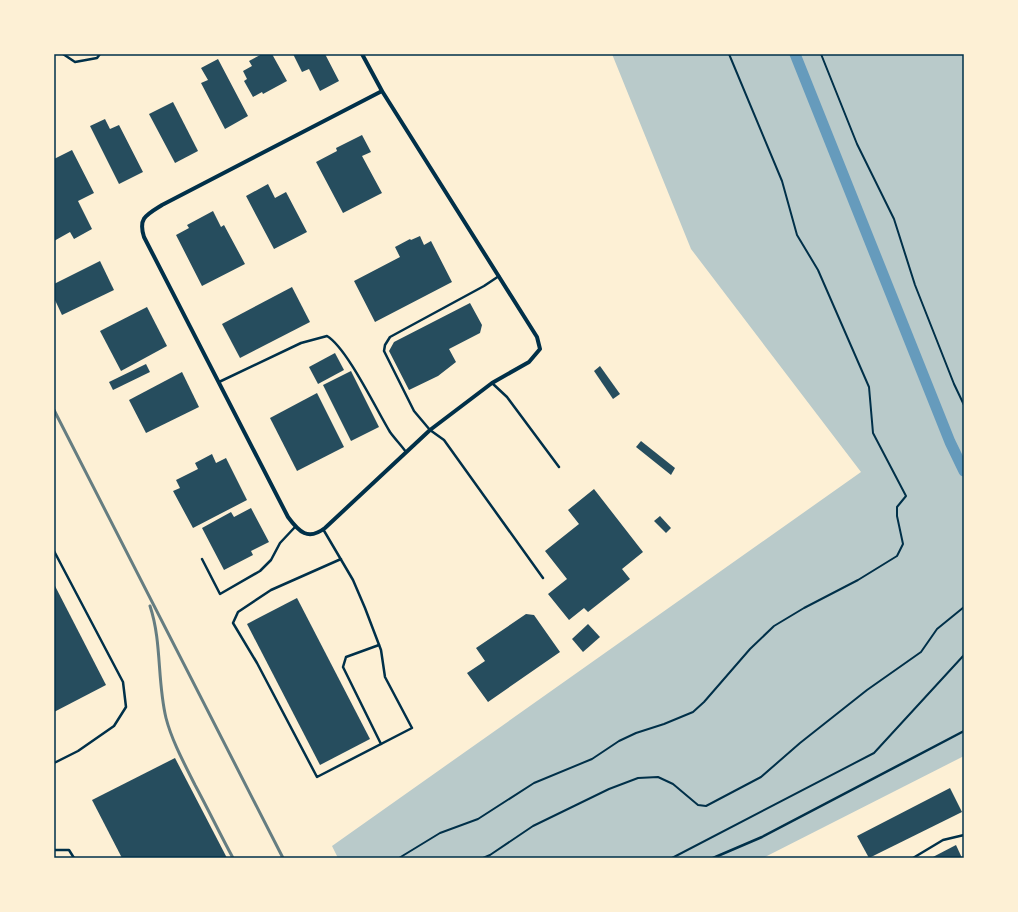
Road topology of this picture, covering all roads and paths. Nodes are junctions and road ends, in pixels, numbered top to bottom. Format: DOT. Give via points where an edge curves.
graph roads {
  1 [pos="63,54"];
  2 [pos="100,54"];
  3 [pos="362,54"];
  4 [pos="729,54"];
  5 [pos="821,54"];
  6 [pos="382,91"];
  7 [pos="499,276"];
  8 [pos="219,382"];
  9 [pos="492,384"];
  10 [pos="964,405"];
  11 [pos="430,430"];
  12 [pos="406,452"];
  13 [pos="559,467"];
  14 [pos="295,527"];
  15 [pos="323,529"];
  16 [pos="54,551"];
  17 [pos="202,559"];
  18 [pos="341,559"];
  19 [pos="543,578"];
  20 [pos="964,607"];
  21 [pos="379,645"];
  22 [pos="964,655"];
  23 [pos="964,731"];
  24 [pos="381,744"];
  25 [pos="54,763"];
  26 [pos="964,835"];
  27 [pos="54,850"];
  28 [pos="717,857"];
  29 [pos="74,858"];
  30 [pos="399,858"];
  31 [pos="482,858"];
  32 [pos="672,858"];
  33 [pos="713,858"];
  34 [pos="913,858"];
  1 -- 2 [label="lane" via="75,62 97,58"];
  3 -- 6 [label="street"];
  4 -- 30 [label="path" via="782,180 797,235 818,270 869,387 873,433 906,496 898,507 897,516 903,544 897,556 774,626 692,712 636,733 592,759 534,783 478,819 440,833"];
  5 -- 10 [label="path" via="857,144 894,219 915,285"];
  6 -- 7 [label="street"];
  6 -- 8 [label="street" via="162,205 143,220 141,228 144,237"];
  7 -- 9 [label="street" via="537,337 540,348 529,362"];
  7 -- 11 [label="lane" via="390,337 385,344 384,351 414,411"];
  8 -- 12 [label="lane" via="301,343 327,336 346,358 391,433"];
  8 -- 14 [label="street"];
  9 -- 11 [label="street"];
  9 -- 13 [label="lane" via="507,397"];
  11 -- 12 [label="street"];
  11 -- 19 [label="lane" via="444,440"];
  12 -- 15 [label="street"];
  14 -- 15 [label="street" via="304,534 317,534"];
  14 -- 17 [label="lane" via="260,571 220,594"];
  15 -- 18 [label="lane"];
  16 -- 25 [label="lane" via="123,682 126,707 114,726 78,751"];
  18 -- 21 [label="lane" via="359,594"];
  18 -- 24 [label="lane" via="270,590 238,612 233,623 257,662 317,777"];
  20 -- 31 [label="path" via="937,629 921,652 867,690 761,777 706,806 698,805 673,784 658,777 638,778 609,789 533,826"];
  21 -- 24 [label="lane" via="385,677 412,728"];
  21 -- 24 [label="lane" via="346,657 343,667"];
  22 -- 32 [label="path" via="874,754"];
  23 -- 28 [label="lane" via="762,837"];
  26 -- 34 [label="lane" via="943,840"];
  27 -- 29 [label="lane" via="69,850"];
  28 -- 33 [label="lane"];
}
